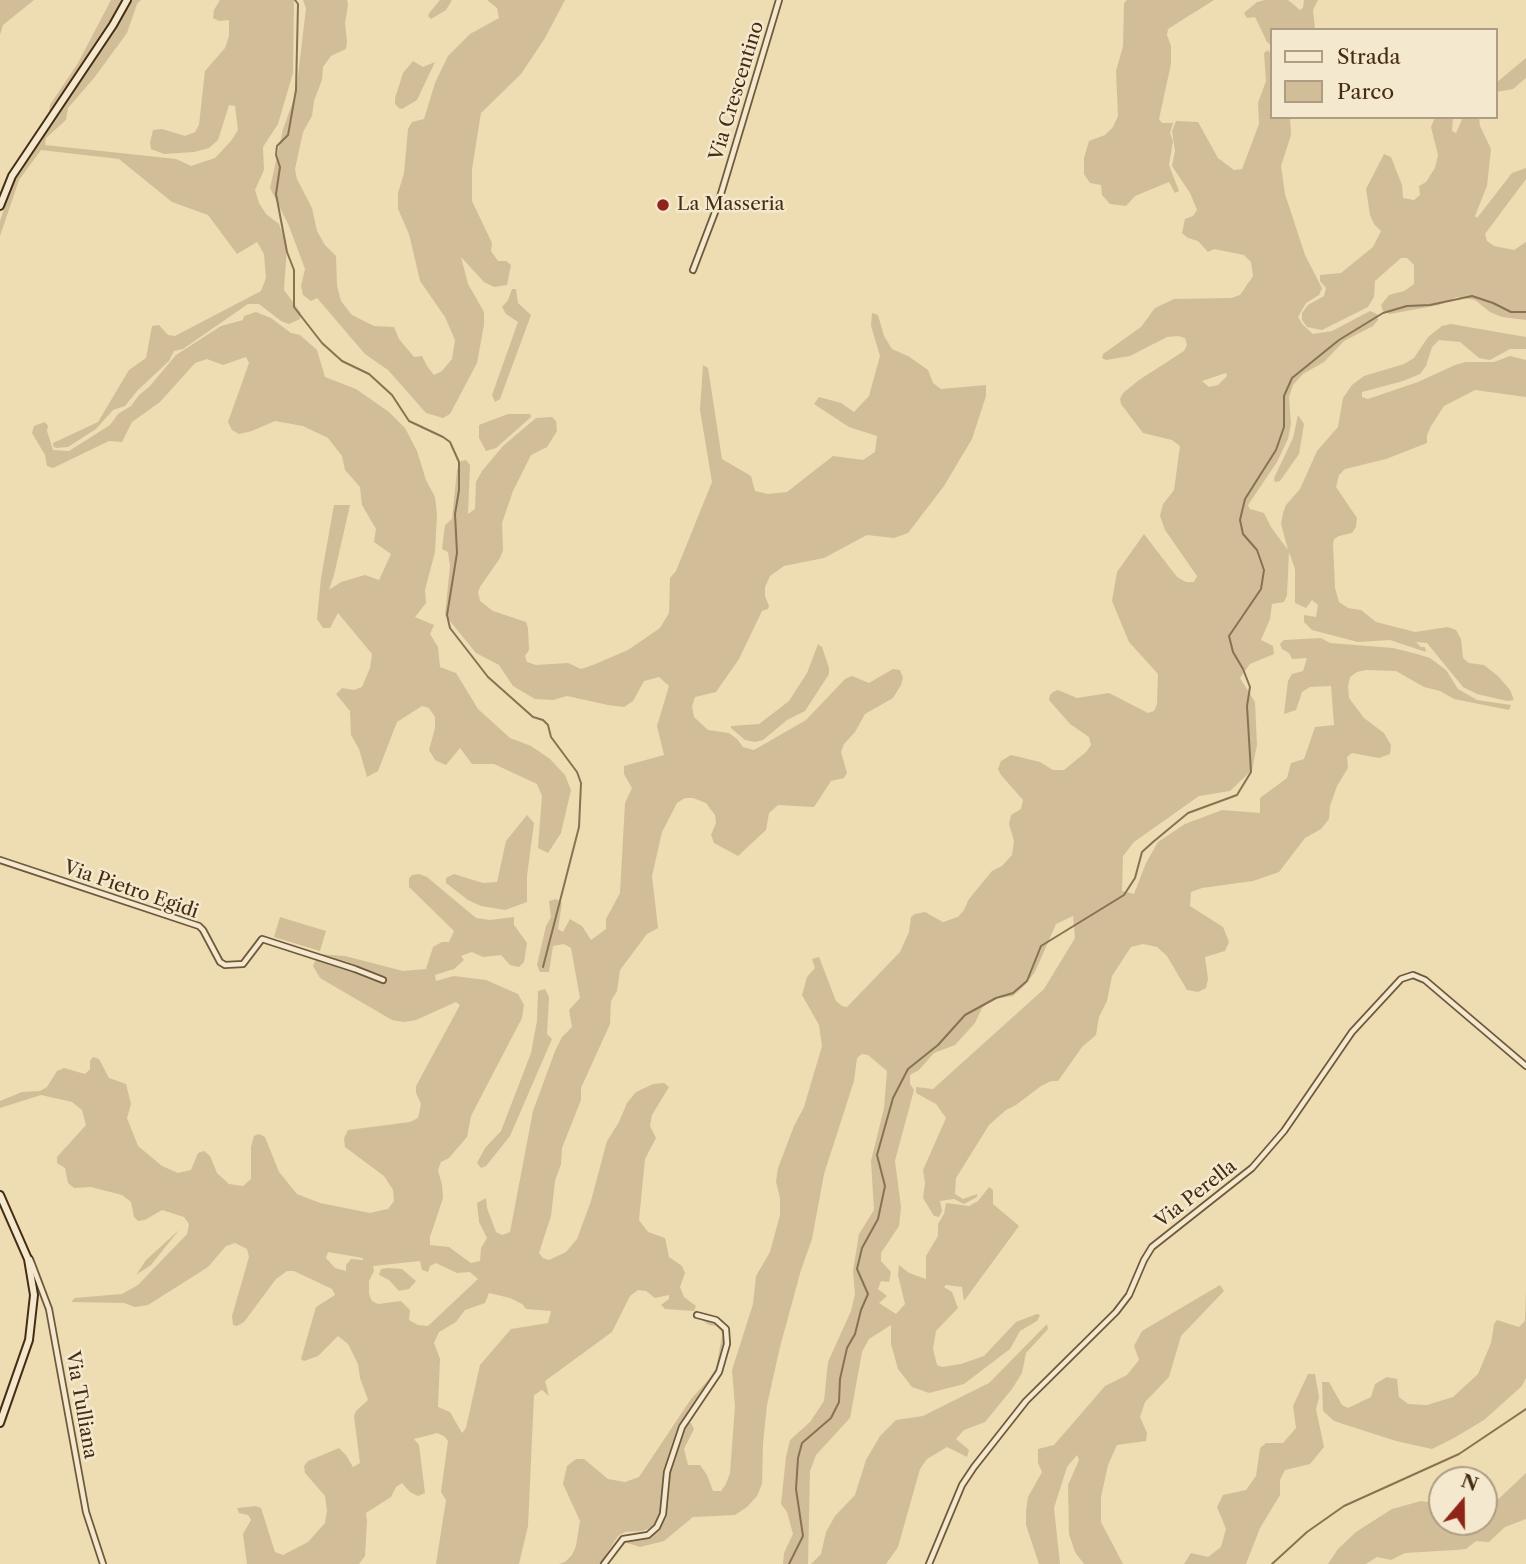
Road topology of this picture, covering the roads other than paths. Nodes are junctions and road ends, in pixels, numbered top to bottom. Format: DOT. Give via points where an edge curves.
graph roads {
  1 [pos="127,0"];
  2 [pos="779,0"];
  3 [pos="0,205"];
  4 [pos="693,270"];
  5 [pos="0,860"];
  6 [pos="383,980"];
  7 [pos="1526,1066"];
  8 [pos="0,1195"];
  9 [pos="26,1253"];
  10 [pos="698,1315"];
  11 [pos="0,1423"];
  12 [pos="103,1564"];
  13 [pos="604,1564"];
  14 [pos="929,1564"];
  1 -- 3 [label="main road" via="12,176"];
  2 -- 4 [label="street, Via Crescentino" via="717,208"];
  5 -- 6 [label="street, Via Pietro Egidi" via="199,926 225,965 243,964 262,939"];
  7 -- 14 [label="street, Via Perella" via="1425,980 1413,975 1401,979 1352,1032 1281,1135 1252,1168 1155,1244 1116,1312 1026,1401 962,1485"];
  8 -- 9 [label="main road"];
  9 -- 11 [label="main road" via="34,1296 31,1329"];
  9 -- 12 [label="street, Via Tulliana" via="50,1312 86,1512"];
  10 -- 13 [label="street" via="716,1320 726,1329 719,1372 682,1427 667,1472 663,1514 657,1527 648,1535 623,1539"];
}
